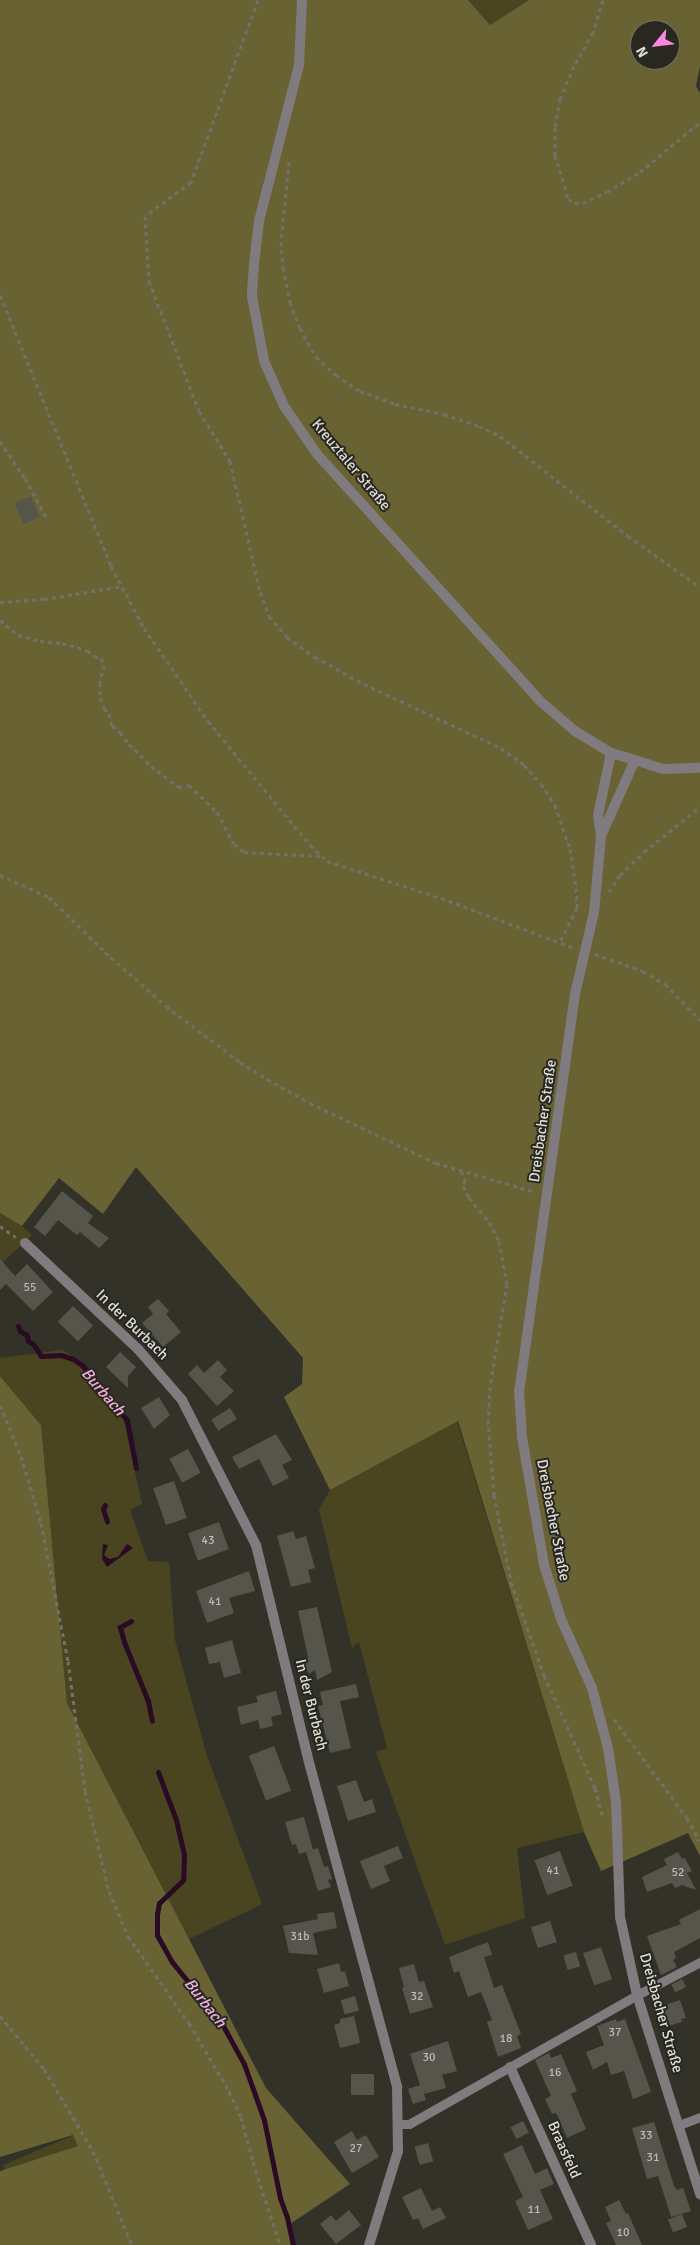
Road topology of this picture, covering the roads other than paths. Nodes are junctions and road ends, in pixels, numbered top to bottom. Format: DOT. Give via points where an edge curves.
graph roads {
  1 [pos="302,0"];
  2 [pos="612,753"];
  3 [pos="635,760"];
  4 [pos="700,768"];
  5 [pos="601,837"];
  6 [pos="25,1243"];
  7 [pos="700,1962"];
  8 [pos="637,1995"];
  9 [pos="510,2067"];
  10 [pos="700,2117"];
  11 [pos="398,2124"];
  12 [pos="679,2125"];
  13 [pos="700,2194"];
  14 [pos="370,2245"];
  15 [pos="591,2245"];
  1 -- 2 [label="street, Kreuztaler Straße" via="299,65 259,221 254,264 252,296 264,361 284,406 317,454 540,701 575,731"];
  2 -- 3 [label="street, Kreuztaler Straße"];
  2 -- 5 [label="street, Dreisbacher Straße" via="598,815"];
  3 -- 4 [label="street, Kreuztaler Straße" via="663,769"];
  3 -- 5 [label="street, Dreisbacher Straße"];
  5 -- 8 [label="street, Dreisbacher Straße" via="594,912 575,994 519,1390 522,1437 544,1565 561,1619 597,1704 608,1748 616,1802 620,1917"];
  6 -- 11 [label="street, In der Burbach" via="138,1349 182,1400 256,1546 310,1766 385,2037 397,2087"];
  7 -- 8 [label="lane"];
  8 -- 9 [label="lane"];
  8 -- 12 [label="street, Dreisbacher Straße"];
  9 -- 11 [label="lane" via="409,2124"];
  9 -- 15 [label="street, Braasfeld"];
  10 -- 12 [label="lane"];
  11 -- 14 [label="street, In der Burbach" via="398,2151"];
  12 -- 13 [label="street, Dreisbacher Straße"];
}
